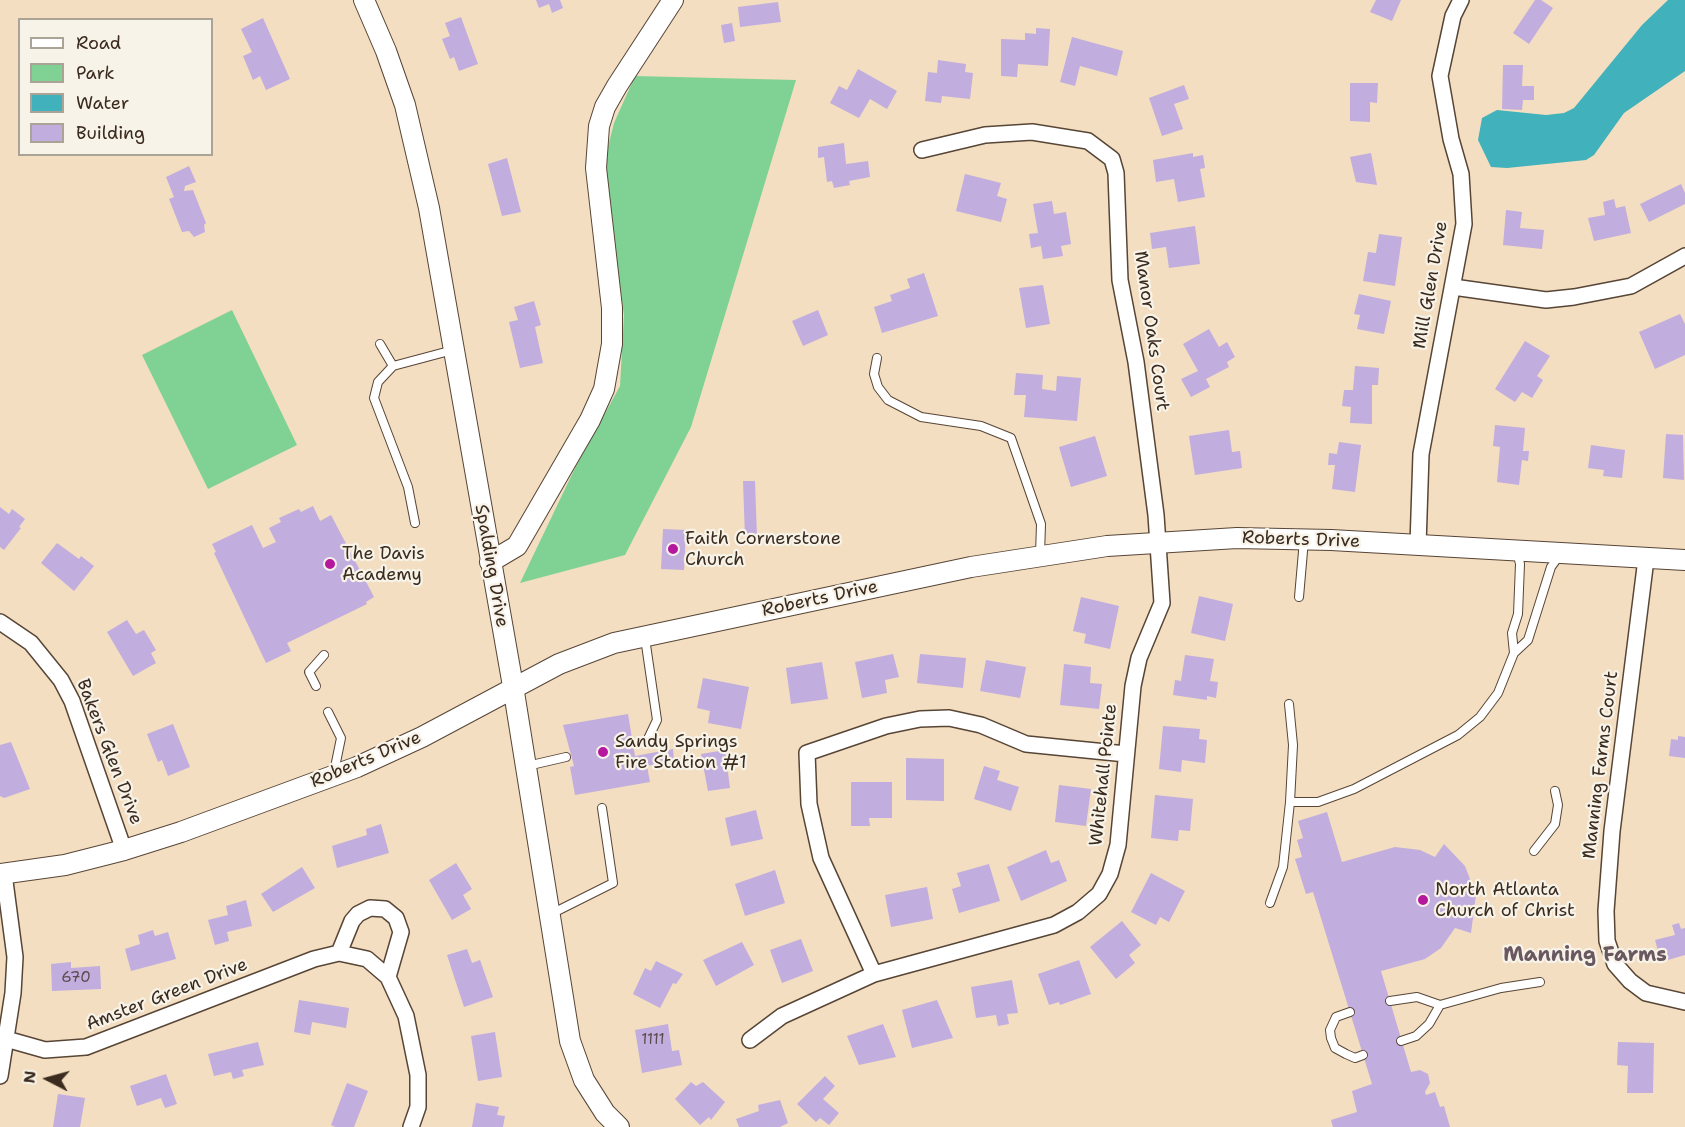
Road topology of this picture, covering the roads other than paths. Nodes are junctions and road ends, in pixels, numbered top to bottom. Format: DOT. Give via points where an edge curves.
graph roads {
  1 [pos="364,0"];
  2 [pos="673,0"];
  3 [pos="1461,0"];
  4 [pos="922,150"];
  5 [pos="1685,256"];
  6 [pos="1453,287"];
  7 [pos="380,344"];
  8 [pos="453,350"];
  9 [pos="877,358"];
  10 [pos="393,366"];
  11 [pos="415,523"];
  12 [pos="1158,535"];
  13 [pos="1305,539"];
  14 [pos="1418,545"];
  15 [pos="1517,551"];
  16 [pos="1560,554"];
  17 [pos="1040,555"];
  18 [pos="1646,559"];
  19 [pos="1685,560"];
  20 [pos="490,562"];
  21 [pos="1299,597"];
  22 [pos="0,622"];
  23 [pos="645,636"];
  24 [pos="1514,653"];
  25 [pos="324,655"];
  26 [pos="316,686"];
  27 [pos="513,687"];
  28 [pos="1289,704"];
  29 [pos="328,712"];
  30 [pos="647,741"];
  31 [pos="1126,754"];
  32 [pos="566,757"];
  33 [pos="526,766"];
  34 [pos="332,777"];
  35 [pos="1555,790"];
  36 [pos="1290,802"];
  37 [pos="602,808"];
  38 [pos="124,850"];
  39 [pos="1534,850"];
  40 [pos="2,874"];
  41 [pos="1270,903"];
  42 [pos="550,914"];
  43 [pos="339,953"];
  44 [pos="874,974"];
  45 [pos="388,977"];
  46 [pos="1540,982"];
  47 [pos="1390,1000"];
  48 [pos="1685,1002"];
  49 [pos="1440,1005"];
  50 [pos="1350,1012"];
  51 [pos="6,1039"];
  52 [pos="750,1040"];
  53 [pos="1401,1041"];
  54 [pos="1363,1055"];
  55 [pos="0,1076"];
  56 [pos="411,1127"];
  57 [pos="619,1127"];
  1 -- 8 [label="street, Spalding Drive" via="405,105 429,208"];
  2 -- 20 [label="street" via="616,86 599,126 596,168 612,308 612,344 604,389 517,546"];
  3 -- 6 [label="street, Mill Glen Drive" via="1453,16 1440,76 1461,174 1464,224"];
  4 -- 12 [label="street, Manor Oaks Court" via="985,135 1032,132 1088,141 1112,159 1119,194 1120,280 1136,362"];
  5 -- 6 [label="street" via="1631,286 1574,297 1546,300"];
  6 -- 14 [label="street, Mill Glen Drive" via="1421,454"];
  7 -- 10 [label="lane"];
  8 -- 10 [label="lane"];
  8 -- 20 [label="street, Spalding Drive"];
  9 -- 17 [label="lane" via="876,381 888,400 921,417 981,426 1011,438 1041,524"];
  10 -- 11 [label="lane" via="378,382 374,398 408,487"];
  12 -- 13 [label="street, Roberts Drive"];
  12 -- 17 [label="street, Roberts Drive"];
  12 -- 31 [label="street, Whitehall Pointe" via="1162,603 1139,658"];
  13 -- 14 [label="street, Roberts Drive"];
  13 -- 21 [label="lane"];
  14 -- 15 [label="street, Roberts Drive"];
  15 -- 16 [label="street, Roberts Drive"];
  15 -- 24 [label="lane" via="1520,564 1518,614 1512,633"];
  16 -- 18 [label="street, Roberts Drive"];
  16 -- 24 [label="lane" via="1551,567 1528,640"];
  17 -- 23 [label="street, Roberts Drive"];
  18 -- 19 [label="street, Roberts Drive"];
  18 -- 48 [label="street, Manning Farms Court" via="1612,831 1607,941 1616,964 1630,981 1646,993"];
  20 -- 27 [label="street, Spalding Drive"];
  22 -- 38 [label="street, Bakers Glen Drive" via="31,643 61,680 72,701"];
  23 -- 27 [label="street, Roberts Drive" via="584,654"];
  23 -- 30 [label="lane" via="657,720"];
  24 -- 36 [label="lane" via="1498,693 1480,717 1458,735 1354,789 1318,802"];
  25 -- 26 [label="lane" via="309,672"];
  27 -- 33 [label="street, Spalding Drive"];
  27 -- 34 [label="street, Roberts Drive" via="422,737"];
  28 -- 36 [label="lane" via="1293,744"];
  29 -- 34 [label="lane" via="341,738"];
  31 -- 44 [label="street, Whitehall Pointe" via="1118,845 1110,874 1099,894 1078,912 1035,932"];
  31 -- 44 [label="street" via="1026,744 981,725 949,718 886,726 807,753 809,804 821,858"];
  32 -- 33 [label="lane"];
  33 -- 42 [label="street, Spalding Drive"];
  34 -- 38 [label="street, Roberts Drive"];
  35 -- 39 [label="lane" via="1555,824"];
  36 -- 41 [label="lane" via="1283,867"];
  37 -- 42 [label="lane" via="613,884"];
  38 -- 40 [label="street, Roberts Drive" via="65,865"];
  40 -- 51 [label="street" via="15,957"];
  42 -- 57 [label="street, Spalding Drive" via="570,1041 584,1080"];
  43 -- 45 [label="street, Amster Green Drive" via="367,959"];
  43 -- 45 [label="street" via="358,914 370,908 385,909 396,918 401,932"];
  43 -- 51 [label="street, Amster Green Drive" via="314,959 86,1047 45,1050"];
  44 -- 52 [label="street, Whitehall Pointe" via="782,1016"];
  45 -- 56 [label="street, Amster Green Drive" via="406,1016 418,1075 418,1107"];
  46 -- 49 [label="lane"];
  47 -- 49 [label="lane" via="1417,997"];
  49 -- 53 [label="lane" via="1430,1024 1416,1036"];
  50 -- 54 [label="lane" via="1336,1017 1331,1038 1335,1048 1346,1054 1355,1058"];
  51 -- 55 [label="street"];
}
